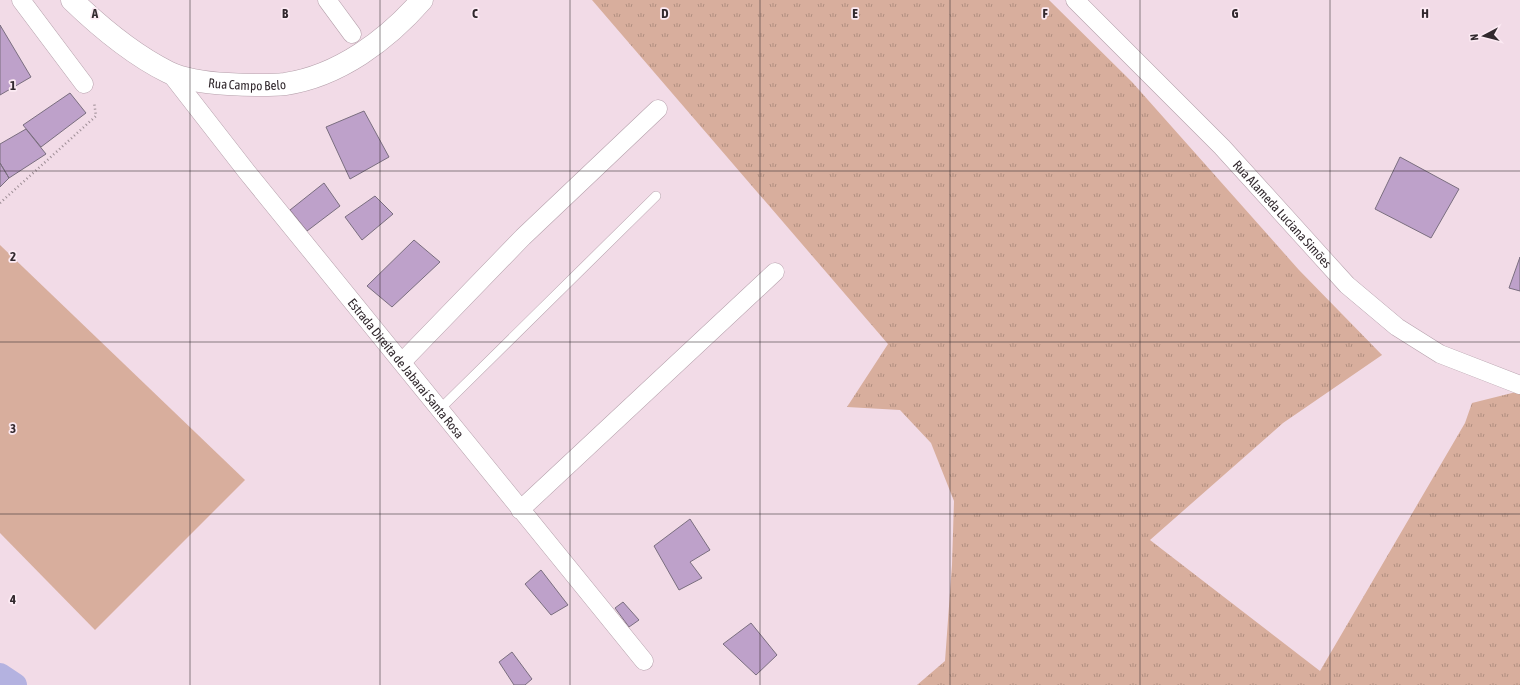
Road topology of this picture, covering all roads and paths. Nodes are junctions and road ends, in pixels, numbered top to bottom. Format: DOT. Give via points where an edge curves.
graph roads {
  1 [pos="21,0"];
  2 [pos="72,0"];
  3 [pos="326,0"];
  4 [pos="422,0"];
  5 [pos="1074,0"];
  6 [pos="352,34"];
  7 [pos="170,73"];
  8 [pos="84,84"];
  9 [pos="658,109"];
  10 [pos="656,196"];
  11 [pos="0,203"];
  12 [pos="776,272"];
  13 [pos="402,362"];
  14 [pos="1520,385"];
  15 [pos="440,409"];
  16 [pos="520,510"];
  17 [pos="644,660"];
  1 -- 8 [label="street"];
  2 -- 7 [label="street, Rua Campo Belo" via="134,53"];
  3 -- 6 [label="street"];
  4 -- 7 [label="street, Rua Campo Belo" via="366,52 319,74 285,84 242,85 210,82"];
  5 -- 14 [label="street, Rua Alameda Luciana Simões" via="1222,147 1347,285 1397,327 1440,354"];
  7 -- 13 [label="street, Estrada Direita de Jabarai Santa Rosa"];
  8 -- 11 [label="path" via="94,98 96,116"];
  9 -- 13 [label="street" via="523,237"];
  10 -- 15 [label="lane"];
  12 -- 16 [label="street"];
  13 -- 15 [label="street, Estrada Direita de Jabarai Santa Rosa"];
  15 -- 16 [label="street, Estrada Direita de Jabarai Santa Rosa"];
  16 -- 17 [label="street, Estrada Direita de Jabarai Santa Rosa"];
}
